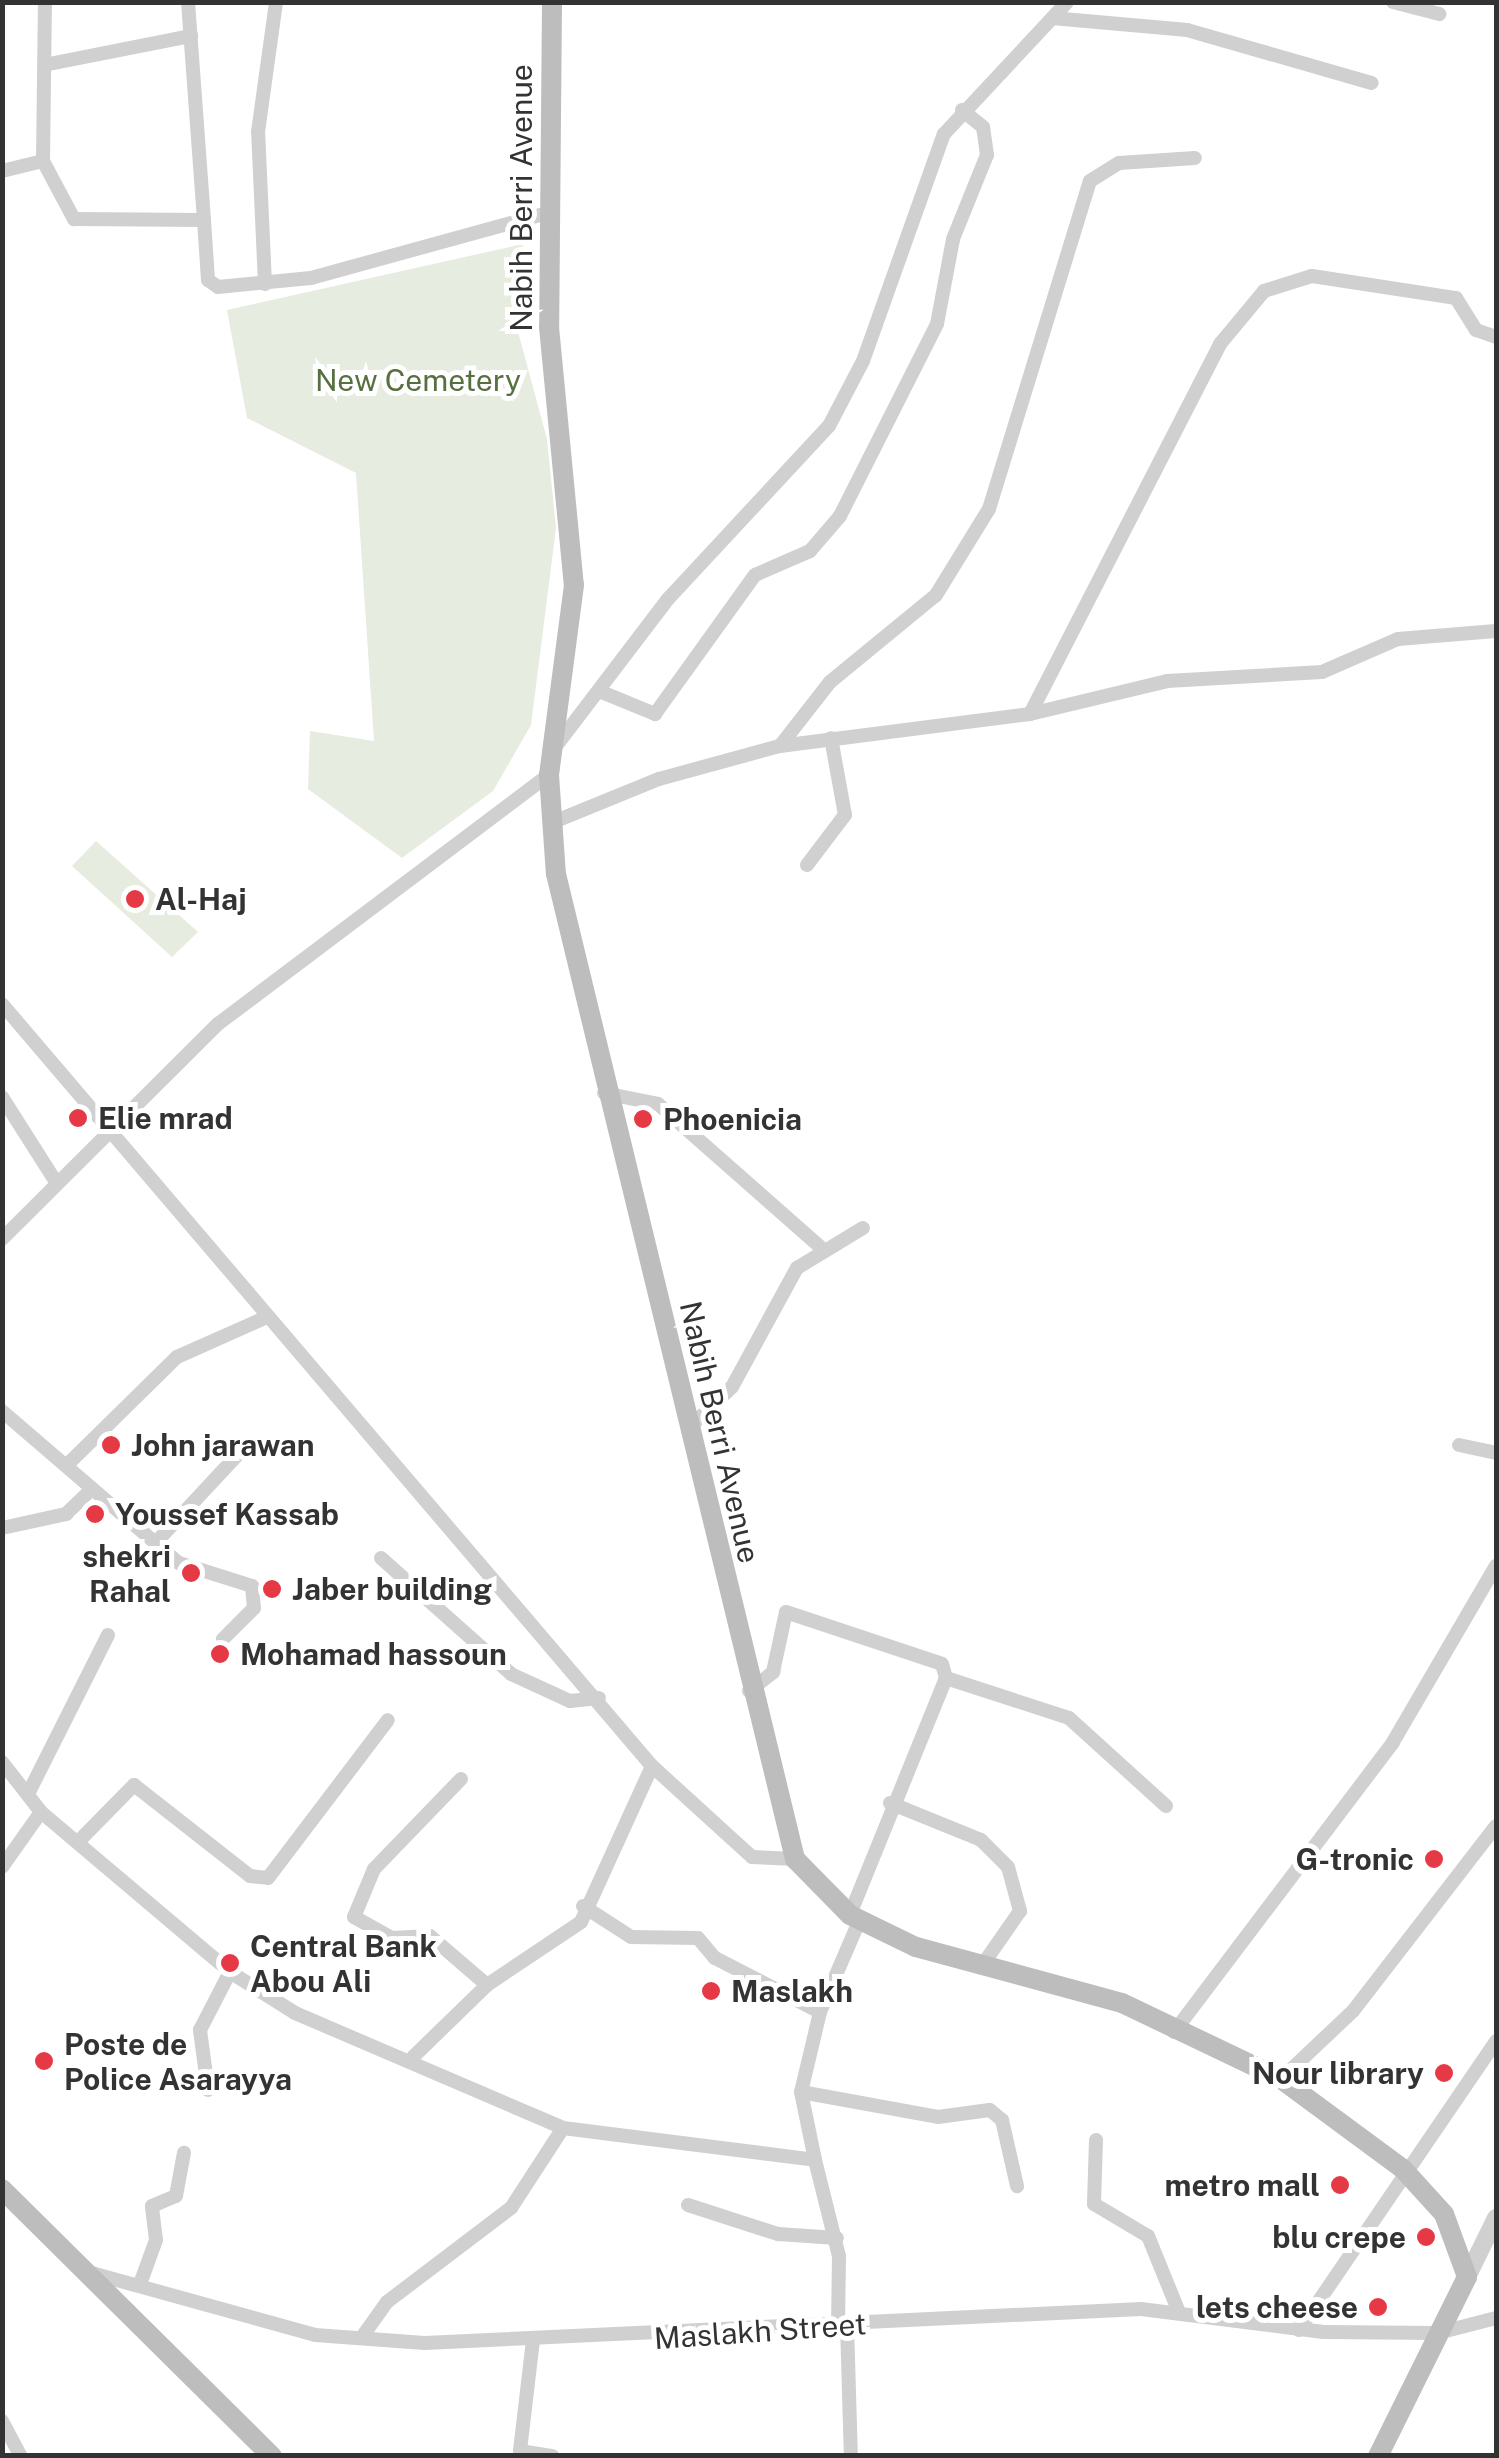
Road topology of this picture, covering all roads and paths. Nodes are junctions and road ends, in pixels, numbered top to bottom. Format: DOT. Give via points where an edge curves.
graph roads {
  1 [pos="45,2"];
  2 [pos="188,2"];
  3 [pos="276,2"];
  4 [pos="552,2"];
  5 [pos="1067,2"];
  6 [pos="1392,2"];
  7 [pos="1439,14"];
  8 [pos="1052,18"];
  9 [pos="191,36"];
  10 [pos="49,64"];
  11 [pos="1372,83"];
  12 [pos="962,110"];
  13 [pos="1195,158"];
  14 [pos="43,162"];
  15 [pos="2,171"];
  16 [pos="551,212"];
  17 [pos="204,220"];
  18 [pos="266,284"];
  19 [pos="1496,337"];
  20 [pos="1496,632"];
  21 [pos="599,691"];
  22 [pos="1030,714"];
  23 [pos="831,738"];
  24 [pos="556,746"];
  25 [pos="780,746"];
  26 [pos="549,775"];
  27 [pos="551,824"];
  28 [pos="807,865"];
  29 [pos="2,1004"];
  30 [pos="604,1093"];
  31 [pos="2,1096"];
  32 [pos="104,1130"];
  33 [pos="56,1182"];
  34 [pos="862,1228"];
  35 [pos="5,1229"];
  36 [pos="820,1248"];
  37 [pos="268,1317"];
  38 [pos="2,1411"];
  39 [pos="690,1426"];
  40 [pos="1459,1444"];
  41 [pos="245,1447"];
  42 [pos="1496,1453"];
  43 [pos="68,1464"];
  44 [pos="92,1489"];
  45 [pos="4,1531"];
  46 [pos="160,1538"];
  47 [pos="381,1558"];
  48 [pos="1496,1566"];
  49 [pos="108,1635"];
  50 [pos="223,1639"];
  51 [pos="946,1678"];
  52 [pos="749,1691"];
  53 [pos="599,1698"];
  54 [pos="388,1720"];
  55 [pos="2,1762"];
  56 [pos="652,1766"];
  57 [pos="461,1779"];
  58 [pos="28,1794"];
  59 [pos="890,1803"];
  60 [pos="1166,1806"];
  61 [pos="41,1812"];
  62 [pos="1496,1826"];
  63 [pos="78,1842"];
  64 [pos="794,1859"];
  65 [pos="2,1867"];
  66 [pos="582,1906"];
  67 [pos="855,1917"];
  68 [pos="986,1960"];
  69 [pos="230,1972"];
  70 [pos="487,1985"];
  71 [pos="820,2012"];
  72 [pos="1174,2032"];
  73 [pos="1496,2041"];
  74 [pos="413,2058"];
  75 [pos="1280,2080"];
  76 [pos="208,2090"];
  77 [pos="802,2092"];
  78 [pos="563,2128"];
  79 [pos="1096,2140"];
  80 [pos="184,2153"];
  81 [pos="815,2160"];
  82 [pos="1403,2168"];
  83 [pos="1017,2186"];
  84 [pos="2,2189"];
  85 [pos="688,2204"];
  86 [pos="1496,2218"];
  87 [pos="837,2238"];
  88 [pos="88,2272"];
  89 [pos="1467,2277"];
  90 [pos="140,2284"];
  91 [pos="1178,2310"];
  92 [pos="1496,2318"];
  93 [pos="843,2325"];
  94 [pos="1298,2330"];
  95 [pos="1438,2334"];
  96 [pos="362,2337"];
  97 [pos="533,2340"];
  98 [pos="2,2422"];
  99 [pos="22,2456"];
  100 [pos="272,2456"];
  101 [pos="553,2456"];
  102 [pos="851,2456"];
  103 [pos="1378,2456"];
  1 -- 10 [label="street"];
  2 -- 9 [label="street"];
  3 -- 18 [label="street" via="258,132"];
  4 -- 16 [label="main road, Nabih Berri Avenue"];
  5 -- 8 [label="street"];
  6 -- 7 [label="street"];
  8 -- 11 [label="street" via="1187,30"];
  8 -- 12 [label="street"];
  9 -- 10 [label="street"];
  9 -- 17 [label="street"];
  10 -- 14 [label="street"];
  12 -- 21 [label="street" via="931,159 863,361 828,426 668,599"];
  12 -- 21 [label="street" via="982,126 987,155 954,240 937,324 840,516 810,551 756,575 655,714"];
  13 -- 25 [label="street" via="1119,163 1090,181 989,509 936,594 830,682"];
  14 -- 15 [label="street"];
  14 -- 17 [label="street" via="74,220"];
  16 -- 18 [label="street"];
  16 -- 24 [label="main road, Nabih Berri Avenue" via="548,327 574,585"];
  17 -- 18 [label="street" via="210,284"];
  19 -- 22 [label="street" via="1476,330 1456,298 1330,278 1295,278 1250,300"];
  20 -- 22 [label="street" via="1398,639 1335,670 1167,681"];
  21 -- 24 [label="street"];
  22 -- 23 [label="street"];
  23 -- 25 [label="street"];
  23 -- 28 [label="street" via="845,815"];
  24 -- 26 [label="main road, Nabih Berri Avenue"];
  25 -- 27 [label="street" via="659,779"];
  26 -- 27 [label="main road, Nabih Berri Avenue"];
  26 -- 32 [label="street" via="339,925"];
  27 -- 30 [label="main road, Nabih Berri Avenue"];
  29 -- 32 [label="street"];
  30 -- 36 [label="street" via="658,1104"];
  30 -- 39 [label="main road, Nabih Berri Avenue"];
  31 -- 33 [label="street"];
  32 -- 33 [label="street"];
  32 -- 37 [label="street"];
  33 -- 35 [label="street"];
  34 -- 36 [label="street"];
  36 -- 39 [label="street" via="787,1284 732,1386"];
  37 -- 43 [label="street" via="177,1358"];
  37 -- 53 [label="street"];
  38 -- 43 [label="street"];
  39 -- 52 [label="main road, Nabih Berri Avenue"];
  40 -- 42 [label="street"];
  41 -- 46 [label="street"];
  43 -- 44 [label="street"];
  44 -- 45 [label="street" via="66,1514 21,1518"];
  44 -- 46 [label="street"];
  46 -- 50 [label="street" via="179,1564 235,1574 255,1590 254,1608"];
  47 -- 53 [label="street" via="511,1674 570,1701"];
  48 -- 72 [label="street" via="1392,1742"];
  49 -- 58 [label="street"];
  51 -- 52 [label="street" via="922,1653 786,1612 773,1672"];
  51 -- 59 [label="street"];
  51 -- 60 [label="street" via="1069,1718"];
  52 -- 64 [label="main road, Nabih Berri Avenue"];
  53 -- 56 [label="street"];
  54 -- 63 [label="street" via="268,1878 250,1876 134,1785"];
  55 -- 58 [label="street"];
  56 -- 64 [label="street" via="752,1856"];
  56 -- 66 [label="street"];
  57 -- 70 [label="street" via="374,1869 354,1916 392,1938 430,1936"];
  58 -- 61 [label="street"];
  59 -- 67 [label="street"];
  59 -- 68 [label="street" via="981,1840 1008,1867 1020,1911"];
  61 -- 63 [label="street"];
  61 -- 65 [label="street"];
  62 -- 75 [label="street" via="1352,2011"];
  63 -- 69 [label="street"];
  64 -- 67 [label="main road"];
  66 -- 70 [label="street" via="581,1922"];
  66 -- 71 [label="street" via="631,1938 698,1938 715,1958"];
  67 -- 68 [label="main road" via="916,1947"];
  67 -- 71 [label="street"];
  68 -- 72 [label="main road" via="1071,1983"];
  69 -- 74 [label="street" via="294,2013"];
  69 -- 76 [label="street" via="200,2030"];
  70 -- 74 [label="street"];
  71 -- 77 [label="street"];
  72 -- 75 [label="main road"];
  73 -- 82 [label="street"];
  74 -- 78 [label="street"];
  75 -- 82 [label="main road"];
  77 -- 81 [label="street"];
  77 -- 83 [label="street" via="938,2117 990,2110 1002,2120"];
  78 -- 81 [label="street"];
  78 -- 96 [label="street" via="510,2208 387,2302"];
  79 -- 91 [label="street" via="1094,2204 1148,2236"];
  80 -- 90 [label="street" via="176,2196 152,2206 156,2240"];
  81 -- 87 [label="street"];
  82 -- 89 [label="main road" via="1444,2214"];
  82 -- 94 [label="street"];
  84 -- 88 [label="main road"];
  85 -- 87 [label="street" via="778,2234"];
  86 -- 89 [label="street"];
  87 -- 93 [label="street"];
  88 -- 90 [label="street, Maslakh Street"];
  88 -- 100 [label="main road"];
  89 -- 95 [label="main road"];
  90 -- 96 [label="street, Maslakh Street" via="315,2335"];
  91 -- 93 [label="street, Maslakh Street"];
  91 -- 94 [label="street, Maslakh Street"];
  92 -- 95 [label="street, Maslakh Street"];
  93 -- 97 [label="street, Maslakh Street"];
  93 -- 102 [label="street"];
  94 -- 95 [label="street, Maslakh Street"];
  95 -- 103 [label="main road"];
  96 -- 97 [label="street, Maslakh Street"];
  97 -- 101 [label="street" via="520,2451"];
  98 -- 99 [label="street"];
}
